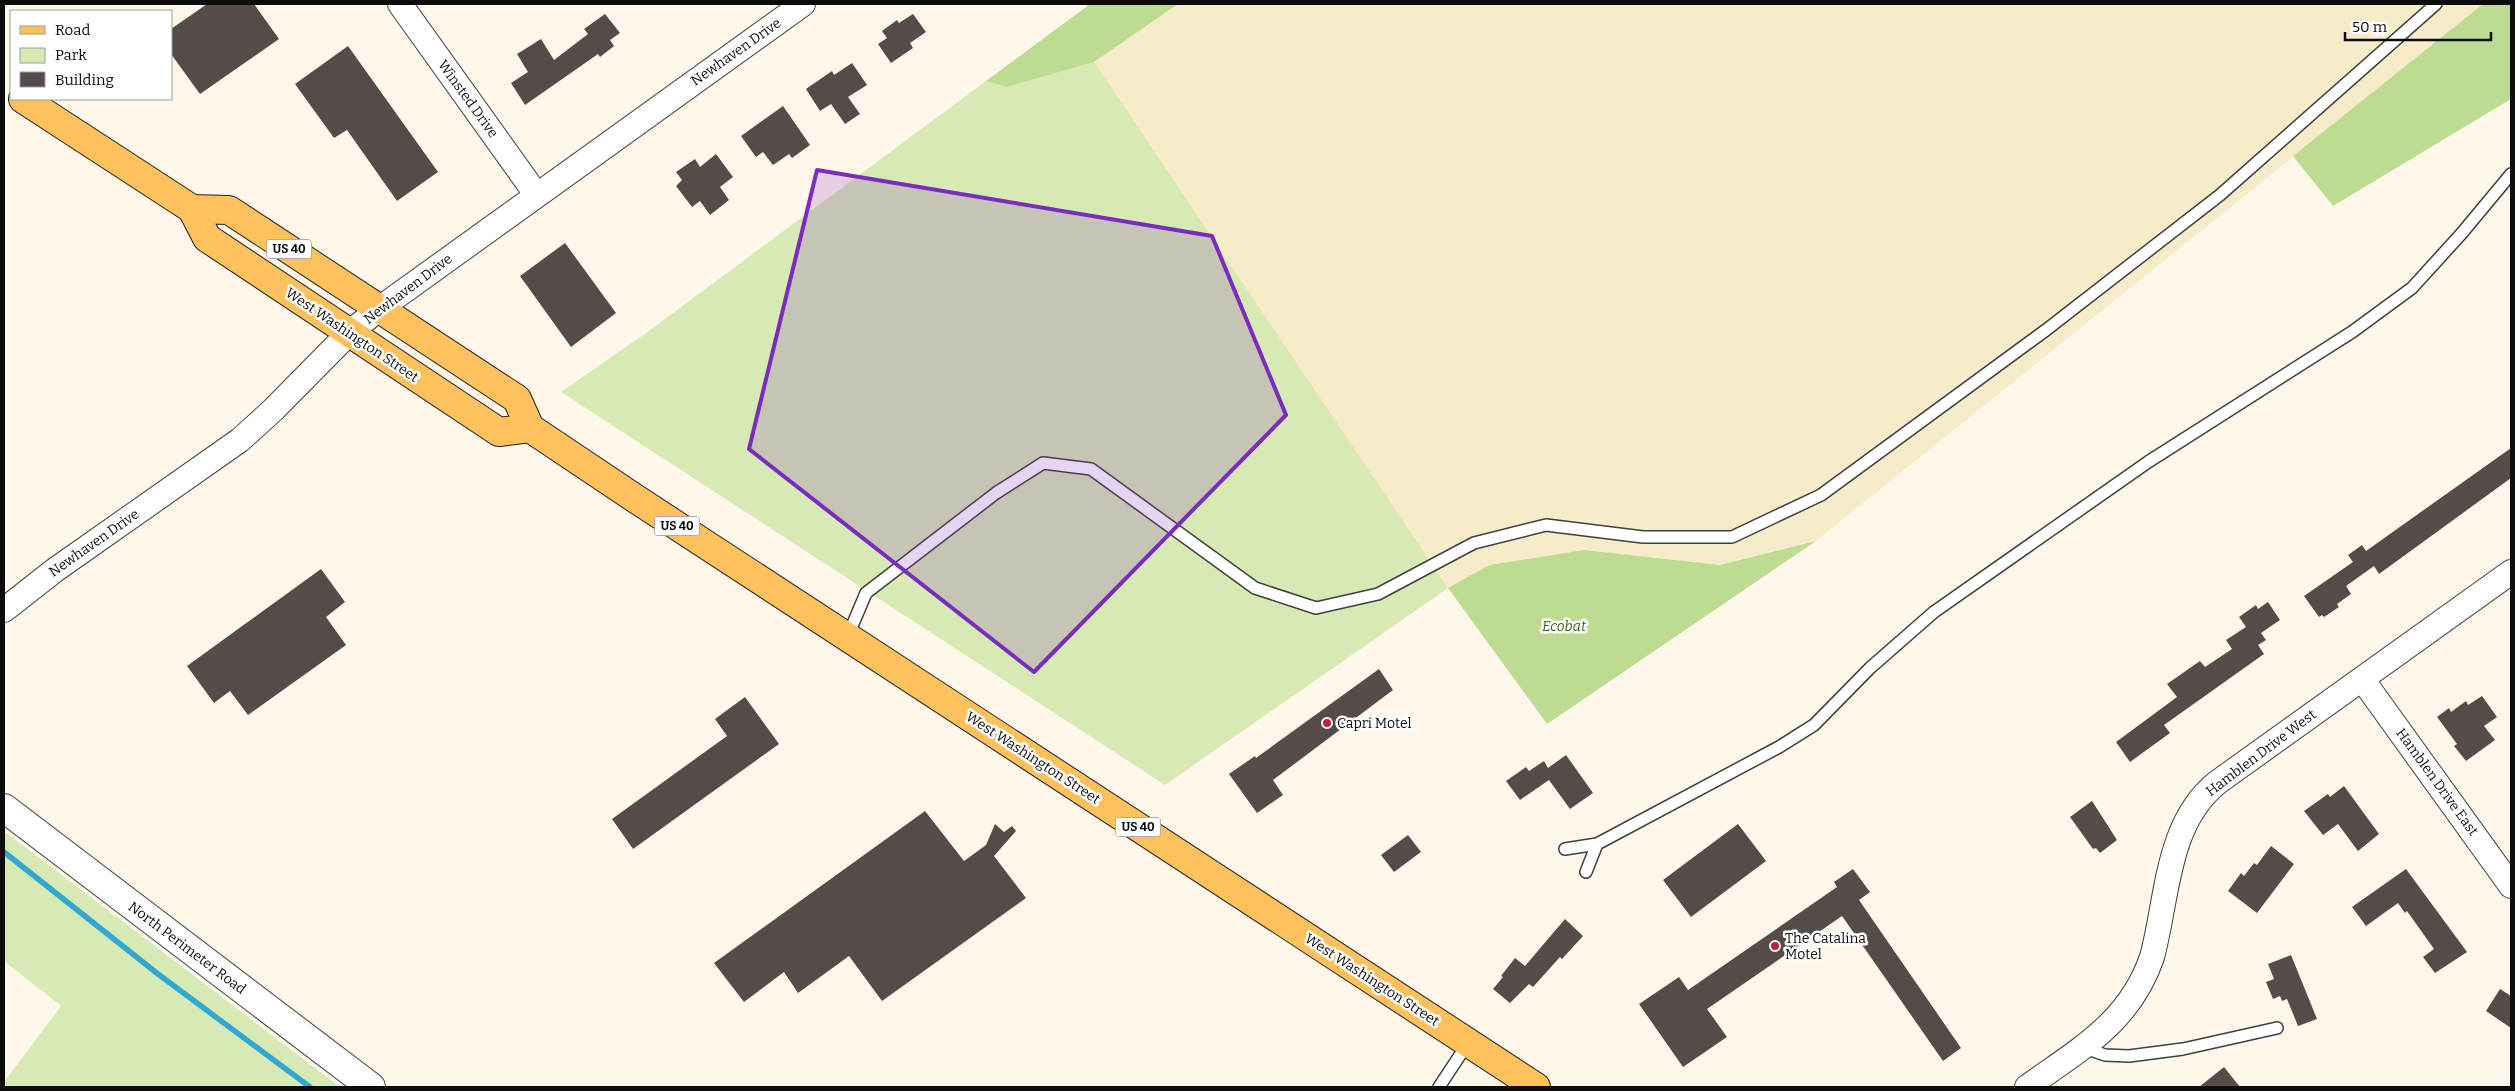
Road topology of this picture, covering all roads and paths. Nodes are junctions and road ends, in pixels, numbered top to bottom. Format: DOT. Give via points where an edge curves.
graph roads {
  1 [pos="400,4"];
  2 [pos="803,4"];
  3 [pos="2436,4"];
  4 [pos="25,100"];
  5 [pos="2511,174"];
  6 [pos="536,194"];
  7 [pos="192,209"];
  8 [pos="379,309"];
  9 [pos="349,333"];
  10 [pos="530,428"];
  11 [pos="2511,572"];
  12 [pos="4,610"];
  13 [pos="848,638"];
  14 [pos="2362,679"];
  15 [pos="4,808"];
  16 [pos="1597,844"];
  17 [pos="1565,849"];
  18 [pos="1586,872"];
  19 [pos="2511,886"];
  20 [pos="2277,1028"];
  21 [pos="1468,1043"];
  22 [pos="2082,1047"];
  23 [pos="371,1087"];
  24 [pos="1439,1087"];
  25 [pos="1536,1087"];
  26 [pos="2027,1087"];
  1 -- 6 [label="street, Winsted Drive"];
  2 -- 6 [label="street, Newhaven Drive"];
  3 -- 13 [label="lane" via="2220,195 2046,330 1820,495 1732,537 1643,537 1546,525 1474,544 1378,594 1316,608 1255,588 1090,469 1043,463 996,493 866,594"];
  4 -- 7 [label="main road, West Washington Street / US 40"];
  5 -- 16 [label="lane" via="2405,294 2352,332 2148,462 1934,612 1870,668 1814,725"];
  6 -- 8 [label="street, Newhaven Drive"];
  7 -- 8 [label="main road, US 40" via="229,210"];
  7 -- 9 [label="main road, West Washington Street / US 40" via="207,238"];
  8 -- 9 [label="street, Newhaven Drive"];
  8 -- 10 [label="main road, US 40" via="517,399"];
  9 -- 10 [label="main road, West Washington Street / US 40" via="498,432"];
  9 -- 12 [label="street, Newhaven Drive" via="240,440 41,580"];
  10 -- 13 [label="main road, West Washington Street / US 40"];
  11 -- 14 [label="street, Hamblen Drive West"];
  13 -- 21 [label="main road, West Washington Street / US 40"];
  14 -- 19 [label="street, Hamblen Drive East"];
  14 -- 22 [label="street, Hamblen Drive West" via="2218,782 2196,804 2178,838 2146,974 2120,1015"];
  15 -- 23 [label="street, North Perimeter Road"];
  16 -- 17 [label="lane"];
  16 -- 18 [label="lane"];
  20 -- 22 [label="lane" via="2183,1049 2138,1055 2105,1056"];
  21 -- 24 [label="lane"];
  21 -- 25 [label="main road, West Washington Street / US 40"];
  22 -- 26 [label="street, Hamblen Drive West"];
}
